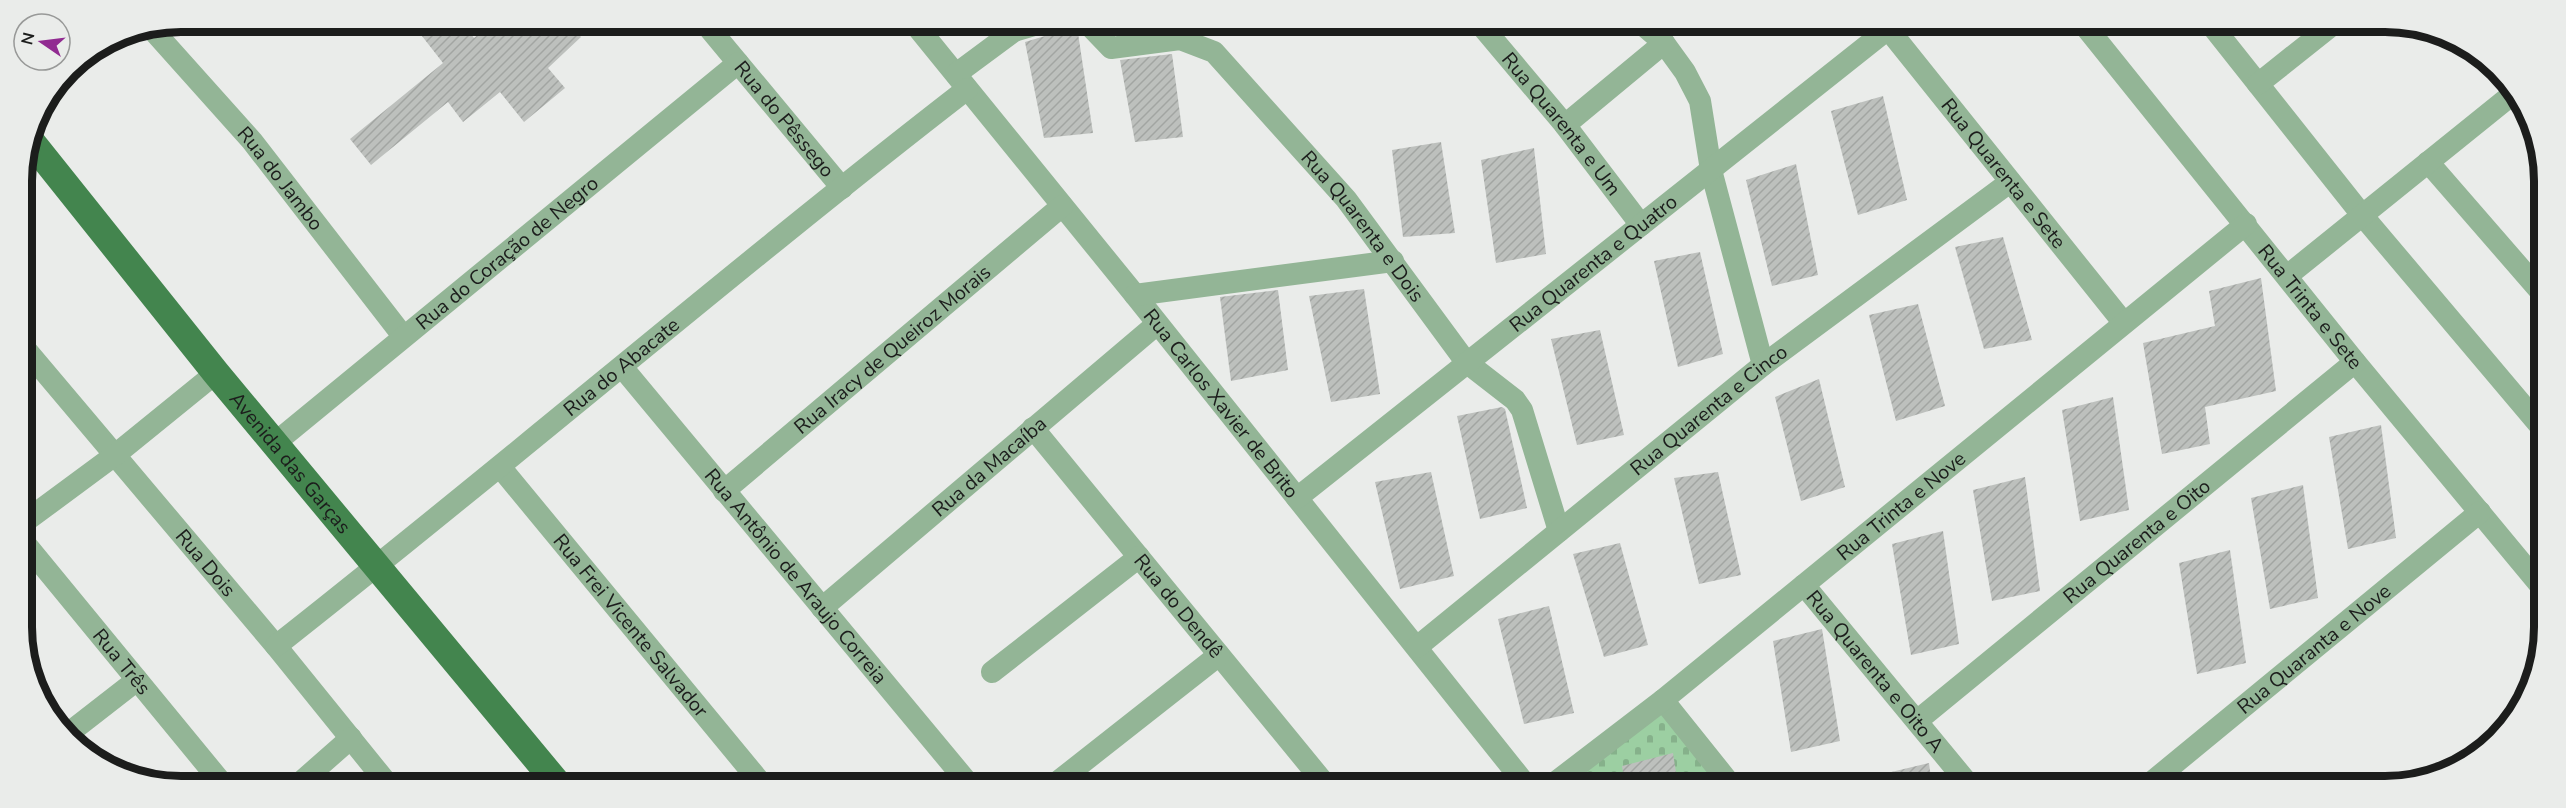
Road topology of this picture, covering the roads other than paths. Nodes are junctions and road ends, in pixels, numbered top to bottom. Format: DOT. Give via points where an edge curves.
graph roads {
  1 [pos="711,31"];
  2 [pos="921,31"];
  3 [pos="1012,31"];
  4 [pos="1095,31"];
  5 [pos="1493,31"];
  6 [pos="1650,31"];
  7 [pos="1881,31"];
  8 [pos="1889,31"];
  9 [pos="2089,31"];
  10 [pos="2215,31"];
  11 [pos="2227,31"];
  12 [pos="2325,31"];
  13 [pos="156,34"];
  14 [pos="1664,43"];
  15 [pos="2234,54"];
  16 [pos="738,63"];
  17 [pos="962,82"];
  18 [pos="2258,84"];
  19 [pos="2509,97"];
  20 [pos="1565,125"];
  21 [pos="36,148"];
  22 [pos="2428,162"];
  23 [pos="1711,170"];
  24 [pos="2010,182"];
  25 [pos="842,188"];
  26 [pos="1062,206"];
  27 [pos="2362,215"];
  28 [pos="2246,224"];
  29 [pos="1641,225"];
  30 [pos="1393,261"];
  31 [pos="2287,276"];
  32 [pos="2534,284"];
  33 [pos="1135,295"];
  34 [pos="2123,322"];
  35 [pos="1157,324"];
  36 [pos="403,336"];
  37 [pos="32,357"];
  38 [pos="1466,362"];
  39 [pos="2355,362"];
  40 [pos="1763,365"];
  41 [pos="622,367"];
  42 [pos="216,373"];
  43 [pos="2534,419"];
  44 [pos="1033,428"];
  45 [pos="275,443"];
  46 [pos="115,455"];
  47 [pos="501,468"];
  48 [pos="724,491"];
  49 [pos="1297,498"];
  50 [pos="2480,512"];
  51 [pos="32,516"];
  52 [pos="1559,531"];
  53 [pos="32,552"];
  54 [pos="1139,557"];
  55 [pos="377,566"];
  56 [pos="2534,578"];
  57 [pos="1804,585"];
  58 [pos="822,608"];
  59 [pos="276,646"];
  60 [pos="1417,646"];
  61 [pos="1219,655"];
  62 [pos="992,672"];
  63 [pos="137,680"];
  64 [pos="1663,700"];
  65 [pos="1917,721"];
  66 [pos="72,730"];
  67 [pos="351,738"];
  68 [pos="216,776"];
  69 [pos="308,776"];
  70 [pos="381,776"];
  71 [pos="551,776"];
  72 [pos="755,776"];
  73 [pos="962,776"];
  74 [pos="1066,776"];
  75 [pos="1313,776"];
  76 [pos="1519,776"];
  77 [pos="1564,776"];
  78 [pos="1724,776"];
  79 [pos="1962,776"];
  80 [pos="2159,776"];
  1 -- 16 [label="street, Rua do Pêssego"];
  2 -- 17 [label="street, Rua Carlos Xavier de Brito"];
  3 -- 17 [label="street, Rua do Abacate"];
  4 -- 30 [label="street, Rua Quarenta e Dois" via="1111,48 1180,39 1214,52 1346,199"];
  5 -- 20 [label="street, Rua Quarenta e Um"];
  6 -- 14 [label="street"];
  7 -- 23 [label="street, Rua Quarenta e Quatro"];
  8 -- 24 [label="street, Rua Quarenta e Sete"];
  9 -- 28 [label="street, Rua Trinta e Sete"];
  10 -- 15 [label="street"];
  11 -- 15 [label="street"];
  12 -- 18 [label="street"];
  13 -- 36 [label="street, Rua do Jambo" via="252,141"];
  14 -- 20 [label="street"];
  14 -- 23 [label="street" via="1700,101"];
  15 -- 18 [label="street"];
  16 -- 25 [label="street, Rua do Pêssego"];
  16 -- 36 [label="street, Rua do Coração de Negro"];
  17 -- 25 [label="street, Rua do Abacate"];
  17 -- 26 [label="street, Rua Carlos Xavier de Brito"];
  18 -- 27 [label="street"];
  19 -- 22 [label="street"];
  20 -- 29 [label="street, Rua Quarenta e Um"];
  21 -- 42 [label="main road, Avenida das Garças"];
  22 -- 27 [label="street"];
  22 -- 32 [label="street"];
  23 -- 29 [label="street, Rua Quarenta e Quatro"];
  23 -- 40 [label="street"];
  24 -- 34 [label="street, Rua Quarenta e Sete"];
  24 -- 40 [label="street, Rua Quarenta e Cinco"];
  25 -- 41 [label="street, Rua do Abacate"];
  26 -- 33 [label="street, Rua Carlos Xavier de Brito"];
  26 -- 48 [label="street, Rua Iracy de Queiroz Morais"];
  27 -- 31 [label="street"];
  27 -- 43 [label="street"];
  28 -- 31 [label="street, Rua Trinta e Sete"];
  28 -- 34 [label="street, Rua Trinta e Nove"];
  29 -- 38 [label="street, Rua Quarenta e Quatro"];
  30 -- 33 [label="street"];
  30 -- 38 [label="street, Rua Quarenta e Dois"];
  31 -- 39 [label="street, Rua Trinta e Sete"];
  33 -- 35 [label="street, Rua Carlos Xavier de Brito"];
  34 -- 57 [label="street, Rua Trinta e Nove"];
  35 -- 44 [label="street, Rua da Macaíba"];
  35 -- 49 [label="street, Rua Carlos Xavier de Brito"];
  36 -- 45 [label="street, Rua do Coração de Negro"];
  37 -- 46 [label="street, Rua Dois"];
  38 -- 49 [label="street, Rua Quarenta e Quatro"];
  38 -- 52 [label="street, Rua Quarenta e Dois" via="1515,400 1522,410"];
  39 -- 50 [label="street, Rua Trinta e Sete"];
  39 -- 65 [label="street, Rua Quarenta e Oito"];
  40 -- 52 [label="street, Rua Quarenta e Cinco"];
  41 -- 47 [label="street, Rua do Abacate"];
  41 -- 48 [label="street, Rua Antônio de Araujo Correia"];
  42 -- 45 [label="main road, Avenida das Garças"];
  42 -- 46 [label="street"];
  44 -- 54 [label="street, Rua do Dendê"];
  44 -- 58 [label="street, Rua da Macaíba"];
  45 -- 55 [label="main road, Avenida das Garças"];
  46 -- 51 [label="street"];
  46 -- 59 [label="street, Rua Dois"];
  47 -- 55 [label="street, Rua do Abacate"];
  47 -- 72 [label="street, Rua Frei Vicente Salvador"];
  48 -- 58 [label="street, Rua Antônio de Araujo Correia"];
  49 -- 60 [label="street, Rua Carlos Xavier de Brito"];
  50 -- 56 [label="street, Rua Trinta e Sete"];
  50 -- 80 [label="street, Rua Quaranta e Nove"];
  52 -- 60 [label="street, Rua Quarenta e Cinco"];
  53 -- 63 [label="street, Rua Três"];
  54 -- 61 [label="street, Rua do Dendê"];
  54 -- 62 [label="street"];
  55 -- 59 [label="street, Rua do Abacate"];
  55 -- 71 [label="main road, Avenida das Garças"];
  57 -- 64 [label="street, Rua Trinta e Nove"];
  57 -- 65 [label="street, Rua Quarenta e Oito A"];
  58 -- 73 [label="street, Rua Antônio de Araujo Correia"];
  59 -- 67 [label="street, Rua Dois"];
  60 -- 76 [label="street, Rua Carlos Xavier de Brito"];
  61 -- 74 [label="street"];
  61 -- 75 [label="street, Rua do Dendê"];
  63 -- 66 [label="street"];
  63 -- 68 [label="street, Rua Três"];
  64 -- 77 [label="street, Rua Trinta e Nove"];
  64 -- 78 [label="street"];
  65 -- 79 [label="street, Rua Quarenta e Oito A"];
  67 -- 69 [label="street"];
  67 -- 70 [label="street, Rua Dois"];
}
